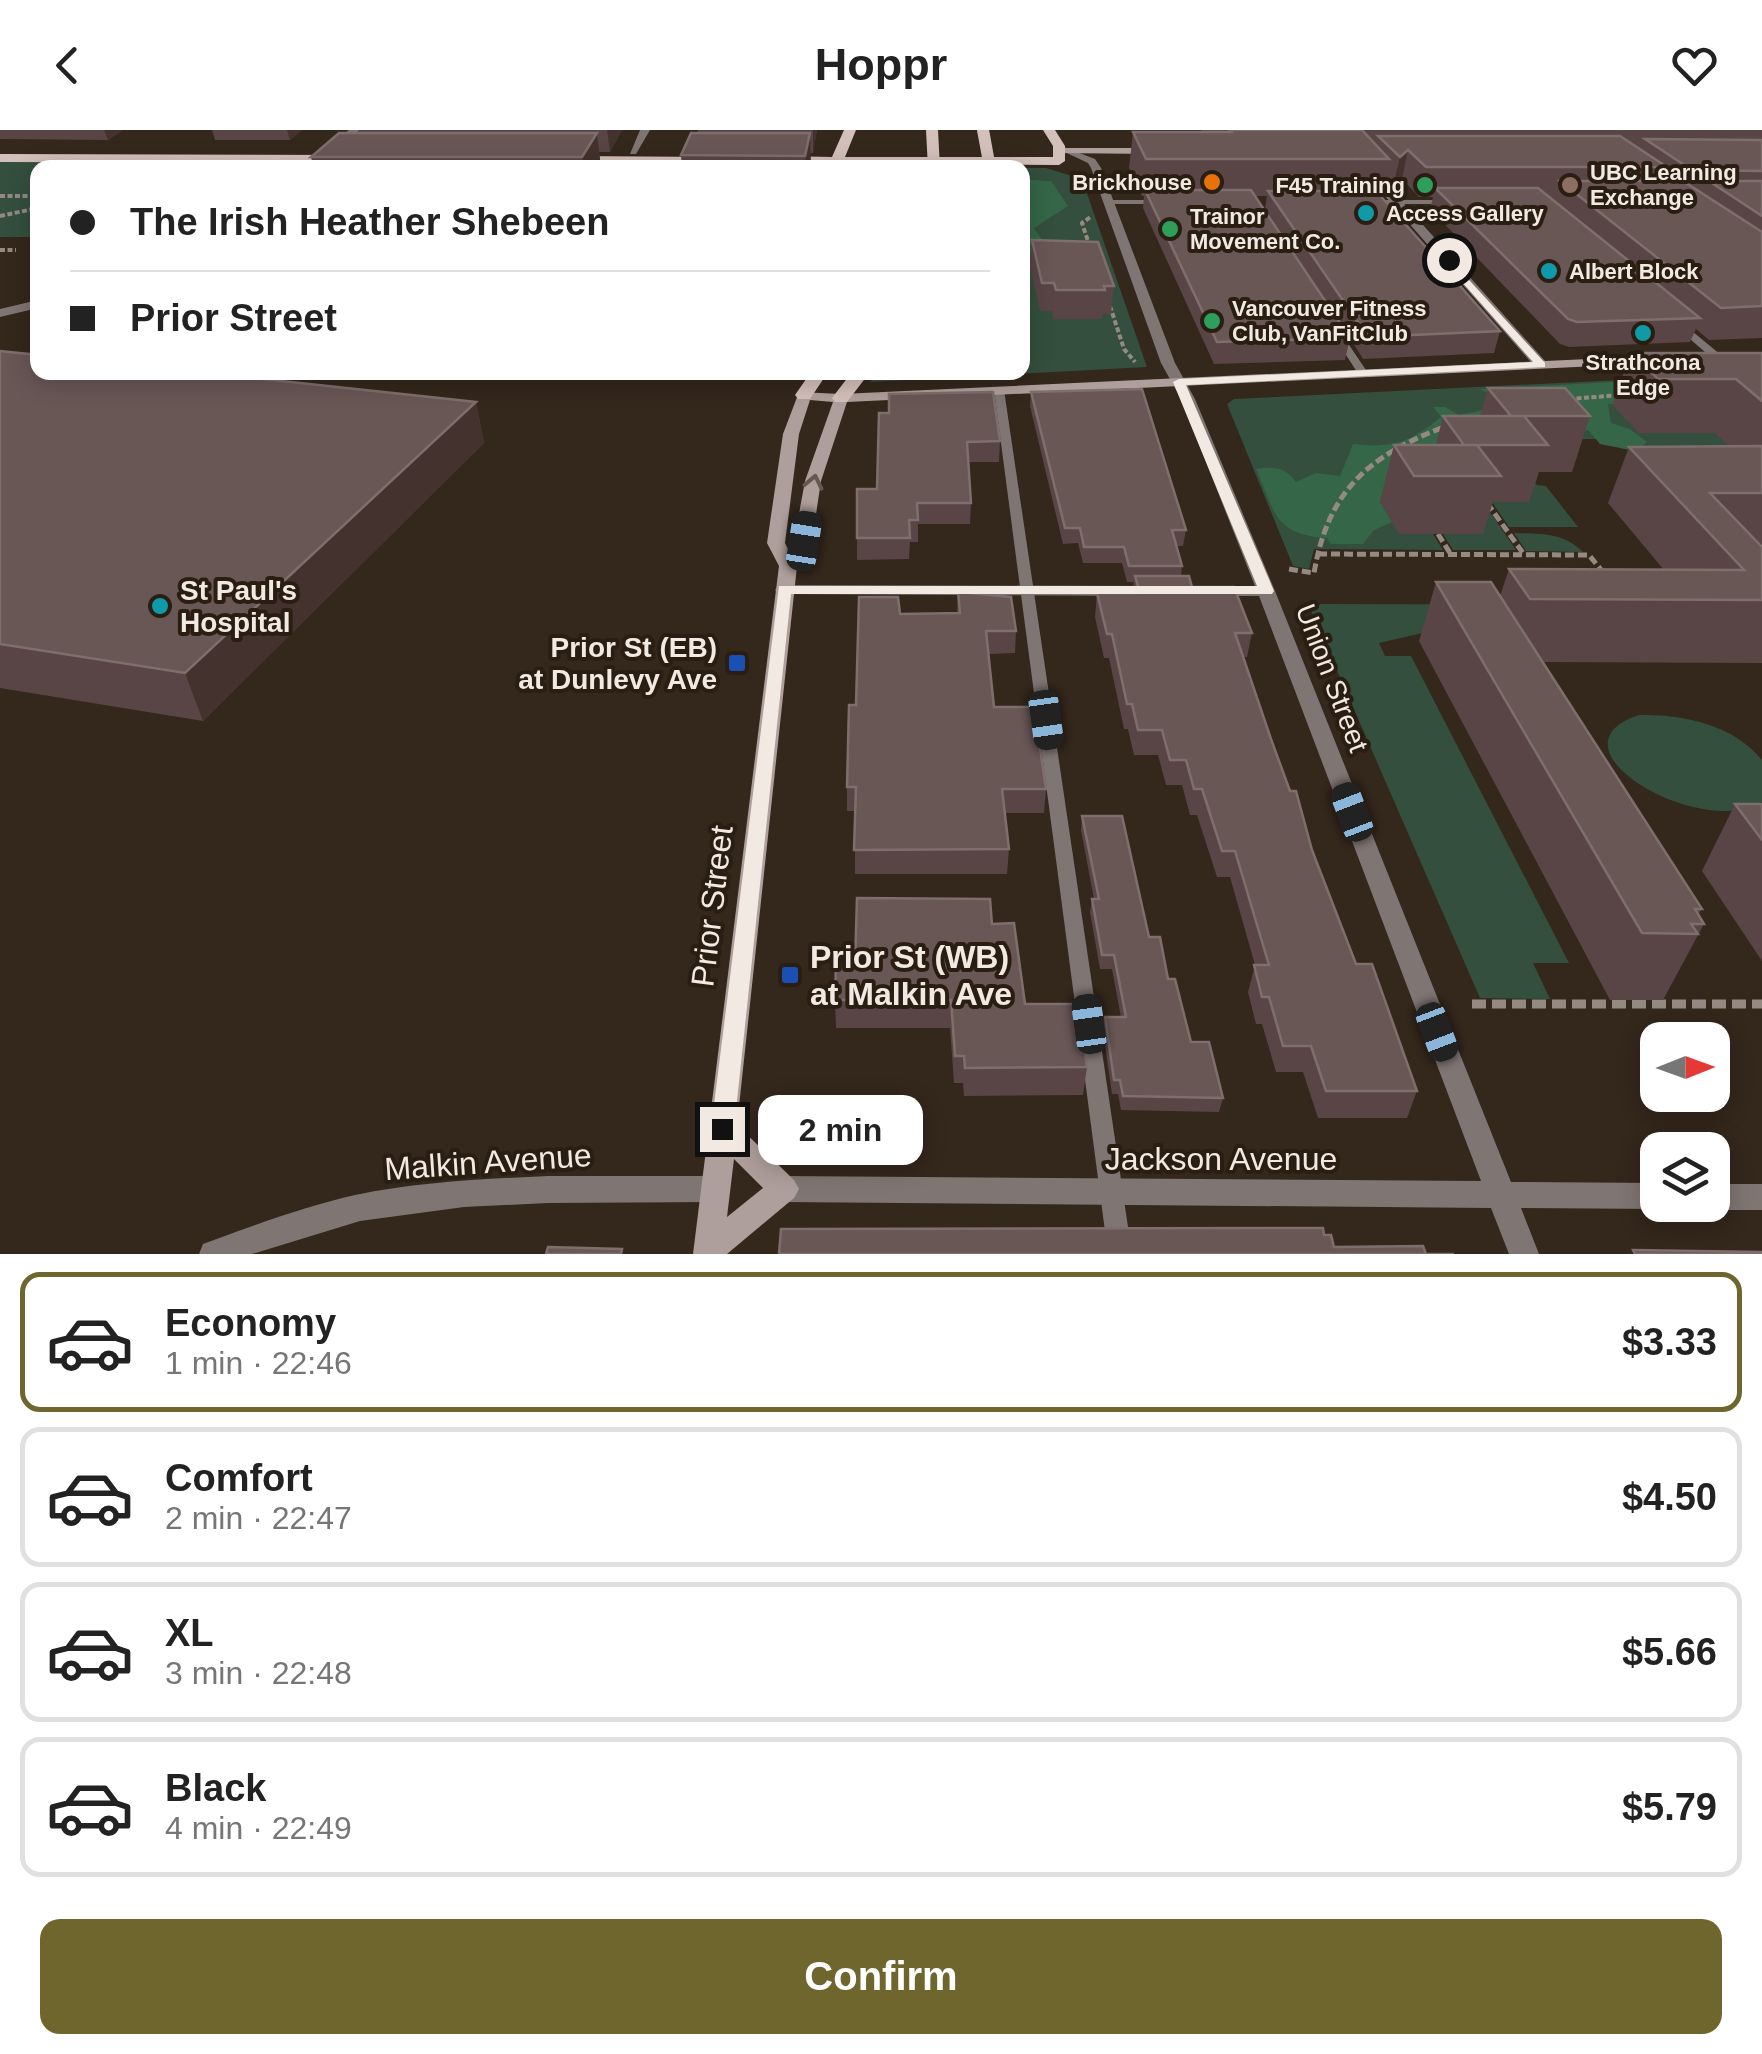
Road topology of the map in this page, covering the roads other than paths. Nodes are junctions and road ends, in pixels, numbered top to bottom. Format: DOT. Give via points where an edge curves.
graph roads {
  1 [pos="355,130"];
  2 [pos="645,130"];
  3 [pos="850,130"];
  4 [pos="932,130"];
  5 [pos="983,130"];
  6 [pos="1049,130"];
  7 [pos="0,149"];
  8 [pos="1061,151"];
  9 [pos="634,152"];
  10 [pos="312,154"];
  11 [pos="357,154"];
  12 [pos="769,156"];
  13 [pos="0,158"];
  14 [pos="1363,158"];
  15 [pos="838,160"];
  16 [pos="883,160"];
  17 [pos="934,160"];
  18 [pos="989,160"];
  19 [pos="1092,161"];
  20 [pos="1418,194"];
  21 [pos="1393,198"];
  22 [pos="1108,202"];
  23 [pos="1176,202"];
  24 [pos="1358,202"];
  25 [pos="1457,202"];
  26 [pos="30,306"];
  27 [pos="0,313"];
  28 [pos="1672,319"];
  29 [pos="1335,330"];
  30 [pos="1725,357"];
  31 [pos="1699,358"];
  32 [pos="1664,360"];
  33 [pos="1542,365"];
  34 [pos="1363,374"];
  35 [pos="814,380"];
  36 [pos="856,380"];
  37 [pos="1179,382"];
  38 [pos="999,390"];
  39 [pos="804,395"];
  40 [pos="842,398"];
  41 [pos="786,578"];
  42 [pos="1027,589"];
  43 [pos="1266,591"];
  44 [pos="722,1129"];
  45 [pos="715,1189"];
  46 [pos="784,1189"];
  47 [pos="1112,1193"];
  48 [pos="1500,1195"];
  49 [pos="1640,1196"];
  50 [pos="1730,1196"];
  51 [pos="1762,1197"];
  52 [pos="708,1252"];
  53 [pos="214,1254"];
  54 [pos="1120,1254"];
  55 [pos="1524,1254"];
  1 -- 10 [label="street"];
  2 -- 9 [label="street"];
  3 -- 15 [label="main road"];
  4 -- 17 [label="main road, bridge"];
  5 -- 18 [label="main road, bridge"];
  6 -- 8 [label="main road"];
  7 -- 10 [label="main road"];
  8 -- 15 [label="main road"];
  8 -- 16 [label="main road"];
  8 -- 19 [label="main road"];
  8 -- 19 [label="main road" via="1162,157"];
  9 -- 9 [label="main road" via="731,156 552,156"];
  10 -- 11 [label="main road"];
  10 -- 13 [label="main road"];
  12 -- 15 [label="main road"];
  14 -- 21 [label="street"];
  15 -- 16 [label="main road"];
  19 -- 22 [label="street, Union Street"];
  20 -- 21 [label="lane"];
  21 -- 24 [label="lane"];
  21 -- 25 [label="lane"];
  21 -- 33 [label="street"];
  22 -- 23 [label="lane"];
  22 -- 37 [label="street, Union Street"];
  26 -- 27 [label="street"];
  28 -- 30 [label="lane"];
  29 -- 34 [label="lane"];
  30 -- 31 [label="main road"];
  32 -- 33 [label="main road"];
  33 -- 34 [label="main road"];
  34 -- 37 [label="main road"];
  35 -- 39 [label="main road"];
  36 -- 40 [label="main road"];
  37 -- 38 [label="main road"];
  37 -- 43 [label="street, Union Street"];
  38 -- 40 [label="main road"];
  38 -- 42 [label="lane"];
  39 -- 40 [label="main road"];
  39 -- 41 [label="main road, Prior Street" via="791,434 776,543"];
  41 -- 40 [label="main road, Prior Street, one-way" via="804,541 813,480"];
  41 -- 42 [label="street"];
  41 -- 44 [label="main road, Prior Street"];
  42 -- 43 [label="street"];
  42 -- 47 [label="lane"];
  43 -- 48 [label="street, Union Street"];
  44 -- 45 [label="main road, Prior Street"];
  44 -- 46 [label="main road"];
  45 -- 52 [label="main road, Prior Street"];
  45 -- 53 [label="street, Malkin Avenue" via="517,1190 377,1204"];
  46 -- 47 [label="street, Jackson Avenue"];
  46 -- 52 [label="main road"];
  47 -- 48 [label="street, Jackson Avenue"];
  47 -- 54 [label="lane"];
  48 -- 49 [label="street, Jackson Avenue"];
  48 -- 55 [label="street, Union Street"];
  50 -- 51 [label="street"];
}
